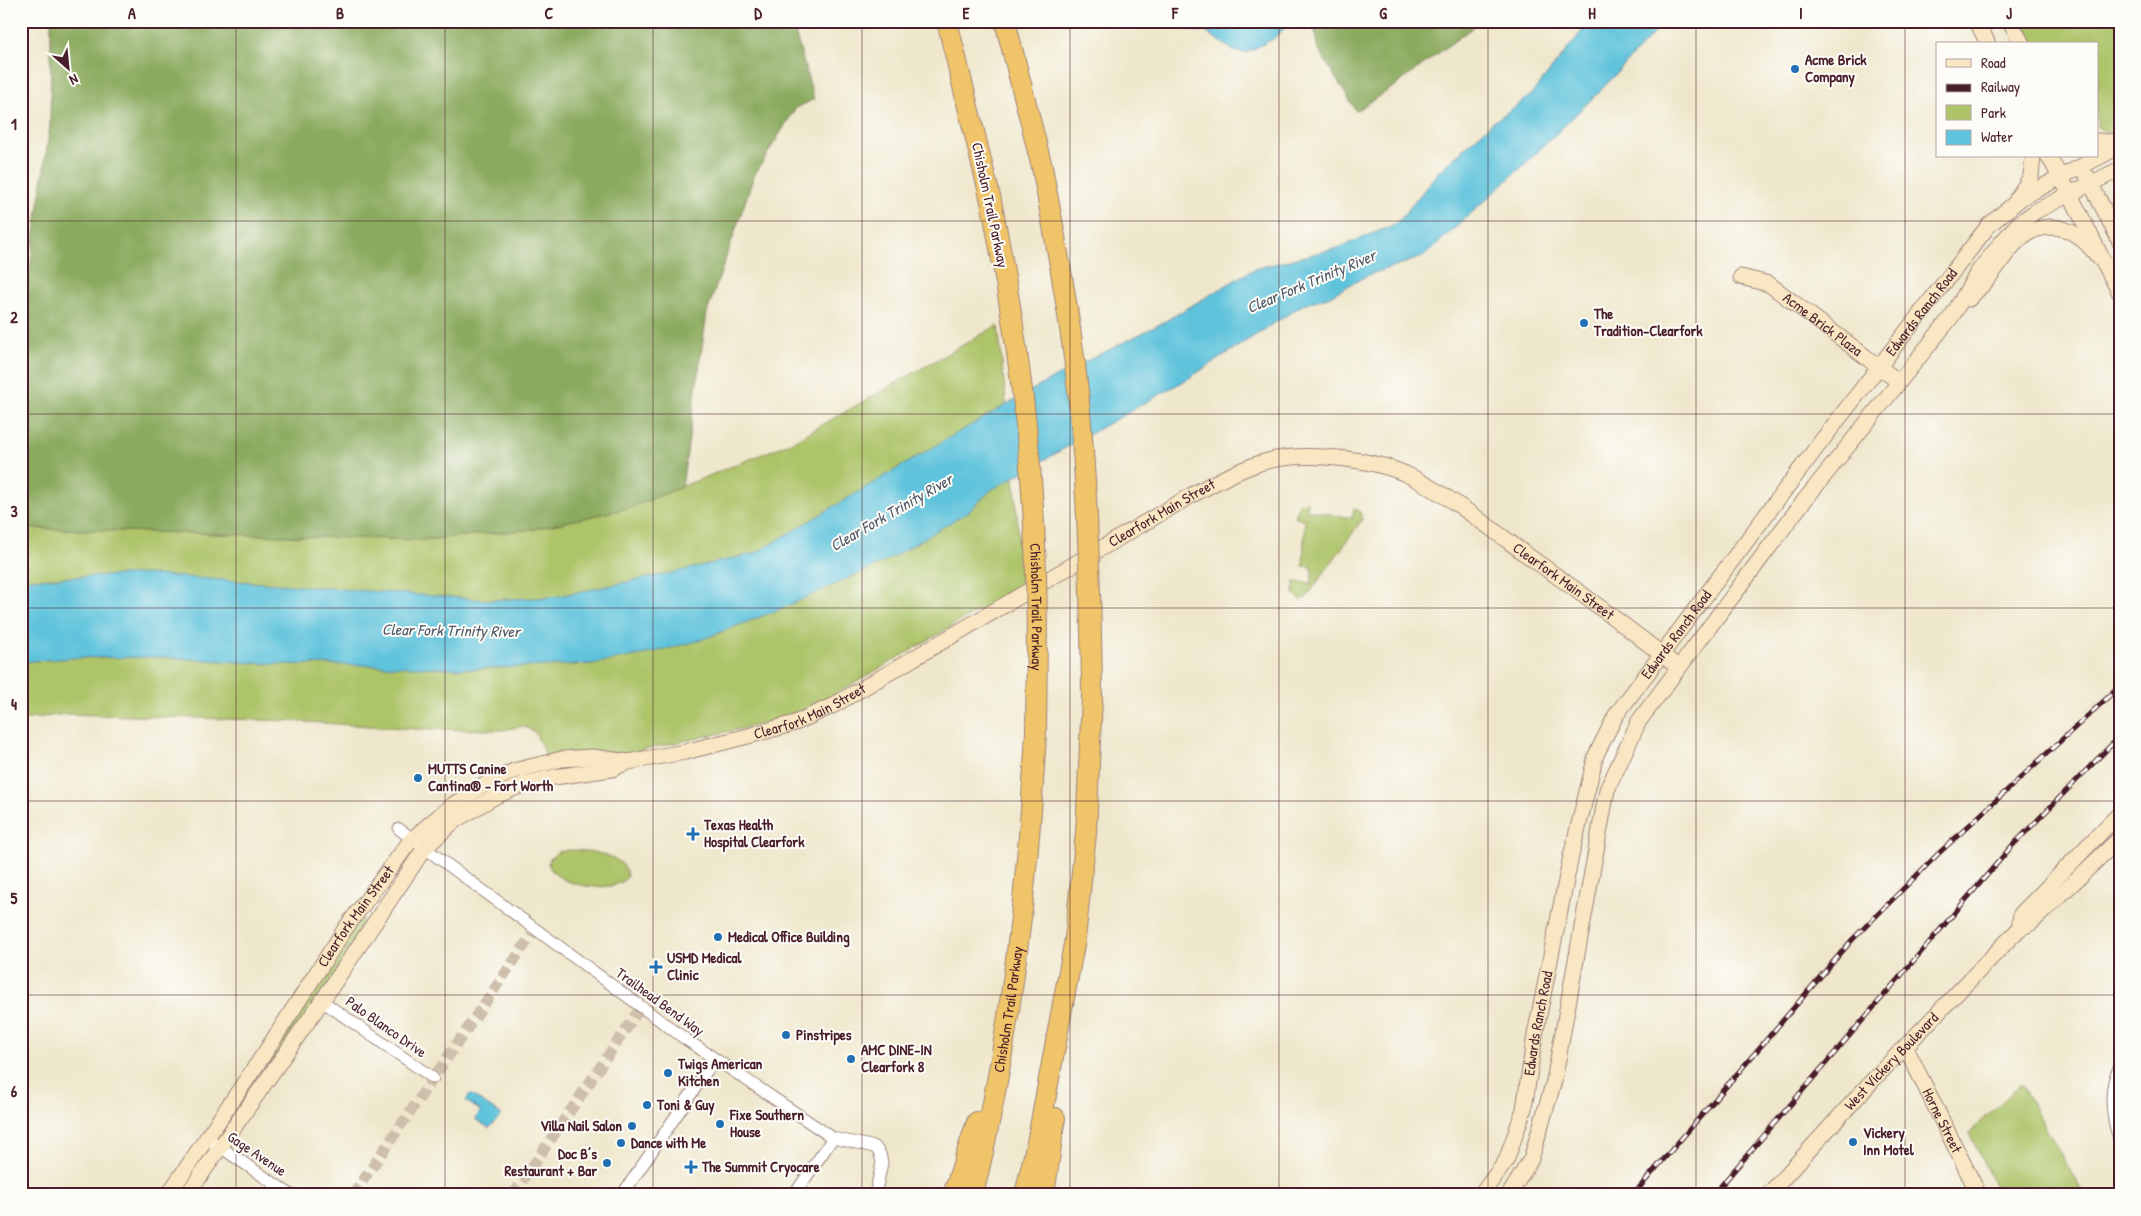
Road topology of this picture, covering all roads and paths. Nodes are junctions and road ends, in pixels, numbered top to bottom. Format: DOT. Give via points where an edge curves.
graph roads {
  1 [pos="947,21"];
  2 [pos="1005,21"];
  3 [pos="1010,21"];
  4 [pos="1977,21"];
  5 [pos="2010,21"];
  6 [pos="1987,42"];
  7 [pos="2021,42"];
  8 [pos="1014,54"];
  9 [pos="2120,140"];
  10 [pos="2098,141"];
  11 [pos="2120,146"];
  12 [pos="2098,154"];
  13 [pos="2033,158"];
  14 [pos="2049,158"];
  15 [pos="2080,160"];
  16 [pos="2120,168"];
  17 [pos="2061,176"];
  18 [pos="2091,183"];
  19 [pos="2071,194"];
  20 [pos="2015,202"];
  21 [pos="2120,242"];
  22 [pos="2103,262"];
  23 [pos="1742,277"];
  24 [pos="2120,293"];
  25 [pos="1952,316"];
  26 [pos="1879,366"];
  27 [pos="1899,382"];
  28 [pos="1812,454"];
  29 [pos="1792,516"];
  30 [pos="1662,655"];
  31 [pos="1678,668"];
  32 [pos="628,762"];
  33 [pos="2120,813"];
  34 [pos="399,829"];
  35 [pos="1576,834"];
  36 [pos="1598,837"];
  37 [pos="2119,839"];
  38 [pos="411,840"];
  39 [pos="424,849"];
  40 [pos="2019,929"];
  41 [pos="1075,939"];
  42 [pos="322,1001"];
  43 [pos="1005,1037"];
  44 [pos="1906,1048"];
  45 [pos="715,1059"];
  46 [pos="2120,1066"];
  47 [pos="433,1078"];
  48 [pos="207,1138"];
  49 [pos="833,1138"];
  50 [pos="2120,1141"];
  51 [pos="220,1146"];
  52 [pos="168,1195"];
  53 [pos="187,1195"];
  54 [pos="291,1195"];
  55 [pos="622,1195"];
  56 [pos="794,1195"];
  57 [pos="875,1195"];
  58 [pos="953,1195"];
  59 [pos="973,1195"];
  60 [pos="1025,1195"];
  61 [pos="1044,1195"];
  62 [pos="1481,1195"];
  63 [pos="1509,1195"];
  64 [pos="1768,1195"];
  65 [pos="1978,1195"];
  1 -- 43 [label="highway, Chisholm Trail Parkway, bridge" via="990,201 1014,328 1033,508 1037,599 1036,732 1027,874"];
  2 -- 8 [label="highway"];
  3 -- 8 [label="highway"];
  4 -- 6 [label="street"];
  5 -- 7 [label="street"];
  8 -- 41 [label="highway, bridge" via="1042,167 1062,273 1078,398 1088,520 1092,697 1086,833"];
  9 -- 10 [label="street"];
  11 -- 12 [label="street, Edwards Ranch Road"];
  13 -- 20 [label="street" via="2031,177"];
  14 -- 17 [label="street"];
  15 -- 17 [label="street, Edwards Ranch Road"];
  15 -- 18 [label="street"];
  16 -- 18 [label="street, Edwards Ranch Road"];
  17 -- 19 [label="street"];
  17 -- 20 [label="street, Edwards Ranch Road"];
  18 -- 19 [label="street, Edwards Ranch Road"];
  18 -- 21 [label="street"];
  19 -- 22 [label="street"];
  19 -- 25 [label="street, Edwards Ranch Road" via="2018,224 1978,272"];
  20 -- 26 [label="street, Edwards Ranch Road" via="1988,225"];
  22 -- 24 [label="street"];
  22 -- 25 [label="street" via="2069,230 2056,227 2028,232"];
  23 -- 26 [label="street, Acme Brick Plaza" via="1769,284"];
  25 -- 27 [label="street, Edwards Ranch Road"];
  26 -- 27 [label="street, Acme Brick Plaza"];
  26 -- 28 [label="street, Edwards Ranch Road"];
  27 -- 29 [label="street, Edwards Ranch Road"];
  28 -- 29 [label="street" via="1796,487"];
  28 -- 30 [label="street, Edwards Ranch Road"];
  29 -- 31 [label="street, Edwards Ranch Road"];
  30 -- 31 [label="street, Clearfork Main Street"];
  30 -- 32 [label="street, Clearfork Main Street" via="1444,495 1409,476 1368,463 1324,456 1290,458 1262,462 1220,480 834,705 795,723 685,752"];
  30 -- 35 [label="street, Edwards Ranch Road" via="1616,715 1596,755"];
  31 -- 36 [label="street, Edwards Ranch Road" via="1638,721 1607,790"];
  32 -- 38 [label="street, Clearfork Main Street" via="592,757 562,759 514,771 451,806"];
  32 -- 39 [label="street, Clearfork Main Street" via="612,769 524,784 494,797 454,821"];
  33 -- 40 [label="street, West Vickery Boulevard" via="2022,914"];
  34 -- 38 [label="street, Trailhead Bend Way"];
  35 -- 36 [label="street"];
  35 -- 62 [label="street, Edwards Ranch Road" via="1535,1035 1524,1109 1506,1161"];
  36 -- 63 [label="street, Edwards Ranch Road" via="1554,1081 1531,1159"];
  37 -- 40 [label="street, West Vickery Boulevard" via="2032,923"];
  38 -- 39 [label="street, Trailhead Bend Way"];
  38 -- 48 [label="street, Clearfork Main Street" via="345,929"];
  39 -- 42 [label="street, Clearfork Main Street"];
  39 -- 45 [label="street, Trailhead Bend Way"];
  40 -- 44 [label="street, West Vickery Boulevard"];
  41 -- 60 [label="highway"];
  41 -- 61 [label="highway"];
  42 -- 47 [label="street, Palo Blanco Drive"];
  42 -- 51 [label="street, Clearfork Main Street"];
  43 -- 58 [label="highway"];
  43 -- 59 [label="highway, Chisholm Trail Parkway"];
  44 -- 64 [label="street, West Vickery Boulevard"];
  44 -- 65 [label="street, Horne Street"];
  45 -- 49 [label="street, Trailhead Bend Way"];
  45 -- 55 [label="street"];
  46 -- 50 [label="street" via="2112,1087"];
  48 -- 51 [label="street, Gage Avenue"];
  48 -- 52 [label="street, Clearfork Main Street"];
  49 -- 56 [label="street"];
  49 -- 57 [label="street, Trailhead Bend Way" via="869,1145 878,1150 882,1163"];
  51 -- 53 [label="street, Clearfork Main Street"];
  51 -- 54 [label="street, Gage Avenue"];
}
